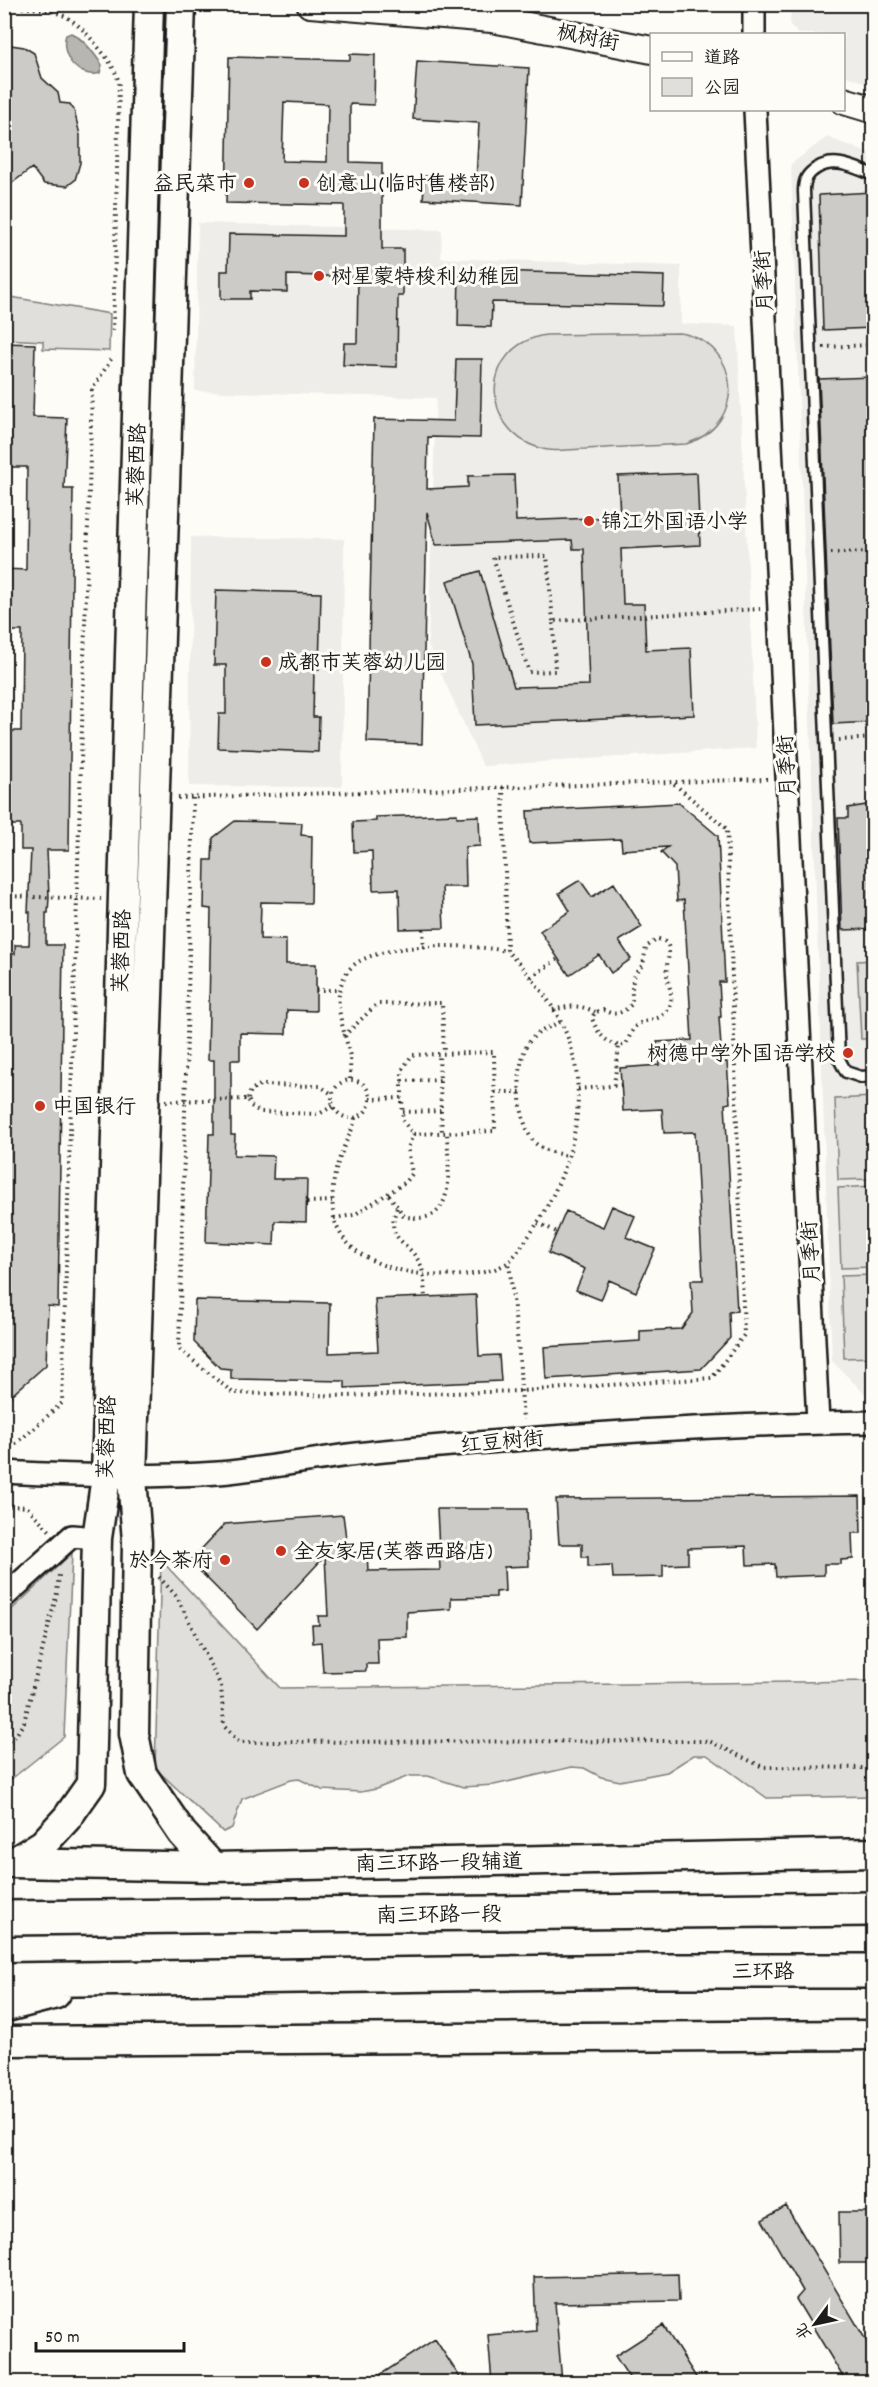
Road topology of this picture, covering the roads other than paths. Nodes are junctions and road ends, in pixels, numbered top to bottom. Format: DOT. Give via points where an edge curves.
graph roads {
  1 [pos="149,4"];
  2 [pos="181,4"];
  3 [pos="310,4"];
  4 [pos="754,4"];
  5 [pos="754,33"];
  6 [pos="650,50"];
  7 [pos="845,102"];
  8 [pos="873,110"];
  9 [pos="755,111"];
  10 [pos="873,175"];
  11 [pos="873,1076"];
  12 [pos="873,1422"];
  13 [pos="818,1423"];
  14 [pos="4,1472"];
  15 [pos="119,1477"];
  16 [pos="98,1538"];
  17 [pos="4,1597"];
  18 [pos="873,1853"];
  19 [pos="8,1863"];
  20 [pos="213,1867"];
  21 [pos="4,1899"];
  22 [pos="873,1909"];
  23 [pos="206,1916"];
  24 [pos="4,1918"];
  25 [pos="873,1971"];
  26 [pos="174,1977"];
  27 [pos="4,1980"];
  28 [pos="54,1992"];
  29 [pos="4,1998"];
  30 [pos="4,2005"];
  31 [pos="873,2035"];
  32 [pos="4,2041"];
  1 -- 15 [label="main road, 芙蓉西路" via="123,900"];
  2 -- 15 [label="main road, 芙蓉西路" via="144,1101"];
  3 -- 6 [label="street, 枫树街" via="492,19"];
  4 -- 5 [label="street"];
  7 -- 8 [label="street"];
  9 -- 13 [label="street, 月季街"];
  10 -- 11 [label="lane" via="827,162 810,172 804,181 839,1059 846,1072"];
  12 -- 13 [label="street, 红豆树街"];
  13 -- 15 [label="street, 红豆树街" via="524,1439 380,1451 220,1473"];
  14 -- 15 [label="street, 红豆树街"];
  15 -- 16 [label="main road, 芙蓉西路"];
  15 -- 20 [label="main road, 芙蓉西路" via="137,1541 134,1734 142,1774 182,1833"];
  16 -- 17 [label="street" via="72,1536"];
  16 -- 19 [label="main road, 芙蓉西路" via="91,1784 43,1844"];
  18 -- 20 [label="main road, 南三环路一段辅道"];
  19 -- 20 [label="main road, 南三环路一段辅道"];
  21 -- 23 [label="highway"];
  22 -- 23 [label="highway, 南三环路一段"];
  23 -- 24 [label="highway, 南三环路一段"];
  25 -- 26 [label="highway, 三环路"];
  26 -- 27 [label="highway"];
  26 -- 28 [label="highway"];
  28 -- 29 [label="highway"];
  28 -- 30 [label="highway"];
  31 -- 32 [label="main road"];
}
